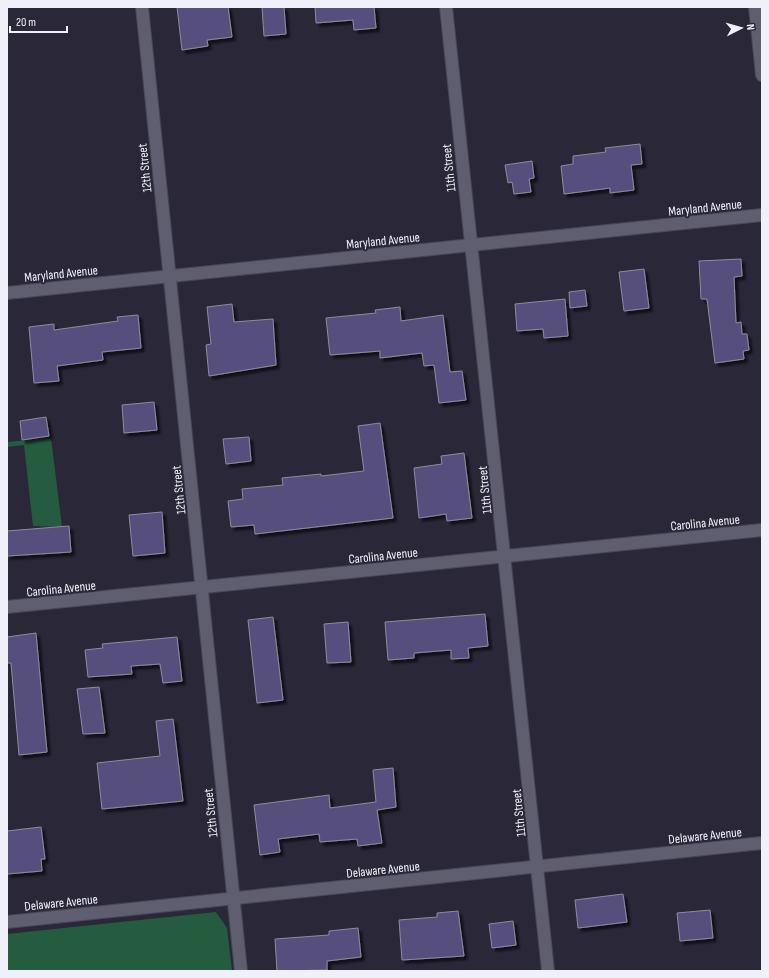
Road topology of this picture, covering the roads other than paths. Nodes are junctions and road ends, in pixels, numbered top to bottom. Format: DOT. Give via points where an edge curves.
graph roads {
  1 [pos="142,7"];
  2 [pos="446,7"];
  3 [pos="755,7"];
  4 [pos="762,75"];
  5 [pos="762,215"];
  6 [pos="470,245"];
  7 [pos="169,275"];
  8 [pos="7,293"];
  9 [pos="762,530"];
  10 [pos="505,557"];
  11 [pos="202,587"];
  12 [pos="7,607"];
  13 [pos="762,843"];
  14 [pos="538,867"];
  15 [pos="233,898"];
  16 [pos="7,922"];
  17 [pos="240,971"];
  18 [pos="548,971"];
  1 -- 7 [label="street, 12th Street"];
  2 -- 6 [label="street, 11th Street"];
  3 -- 4 [label="street"];
  5 -- 6 [label="street, Maryland Avenue"];
  6 -- 7 [label="street, Maryland Avenue"];
  6 -- 10 [label="street, 11th Street"];
  7 -- 8 [label="street, Maryland Avenue"];
  7 -- 11 [label="street, 12th Street"];
  9 -- 10 [label="street, Carolina Avenue"];
  10 -- 11 [label="street, Carolina Avenue"];
  10 -- 14 [label="street, 11th Street"];
  11 -- 12 [label="street, Carolina Avenue"];
  11 -- 15 [label="street, 12th Street"];
  13 -- 14 [label="street, Delaware Avenue"];
  14 -- 15 [label="street, Delaware Avenue"];
  14 -- 18 [label="street, 11th Street"];
  15 -- 16 [label="street, Delaware Avenue"];
  15 -- 17 [label="street, 12th Street"];
}
